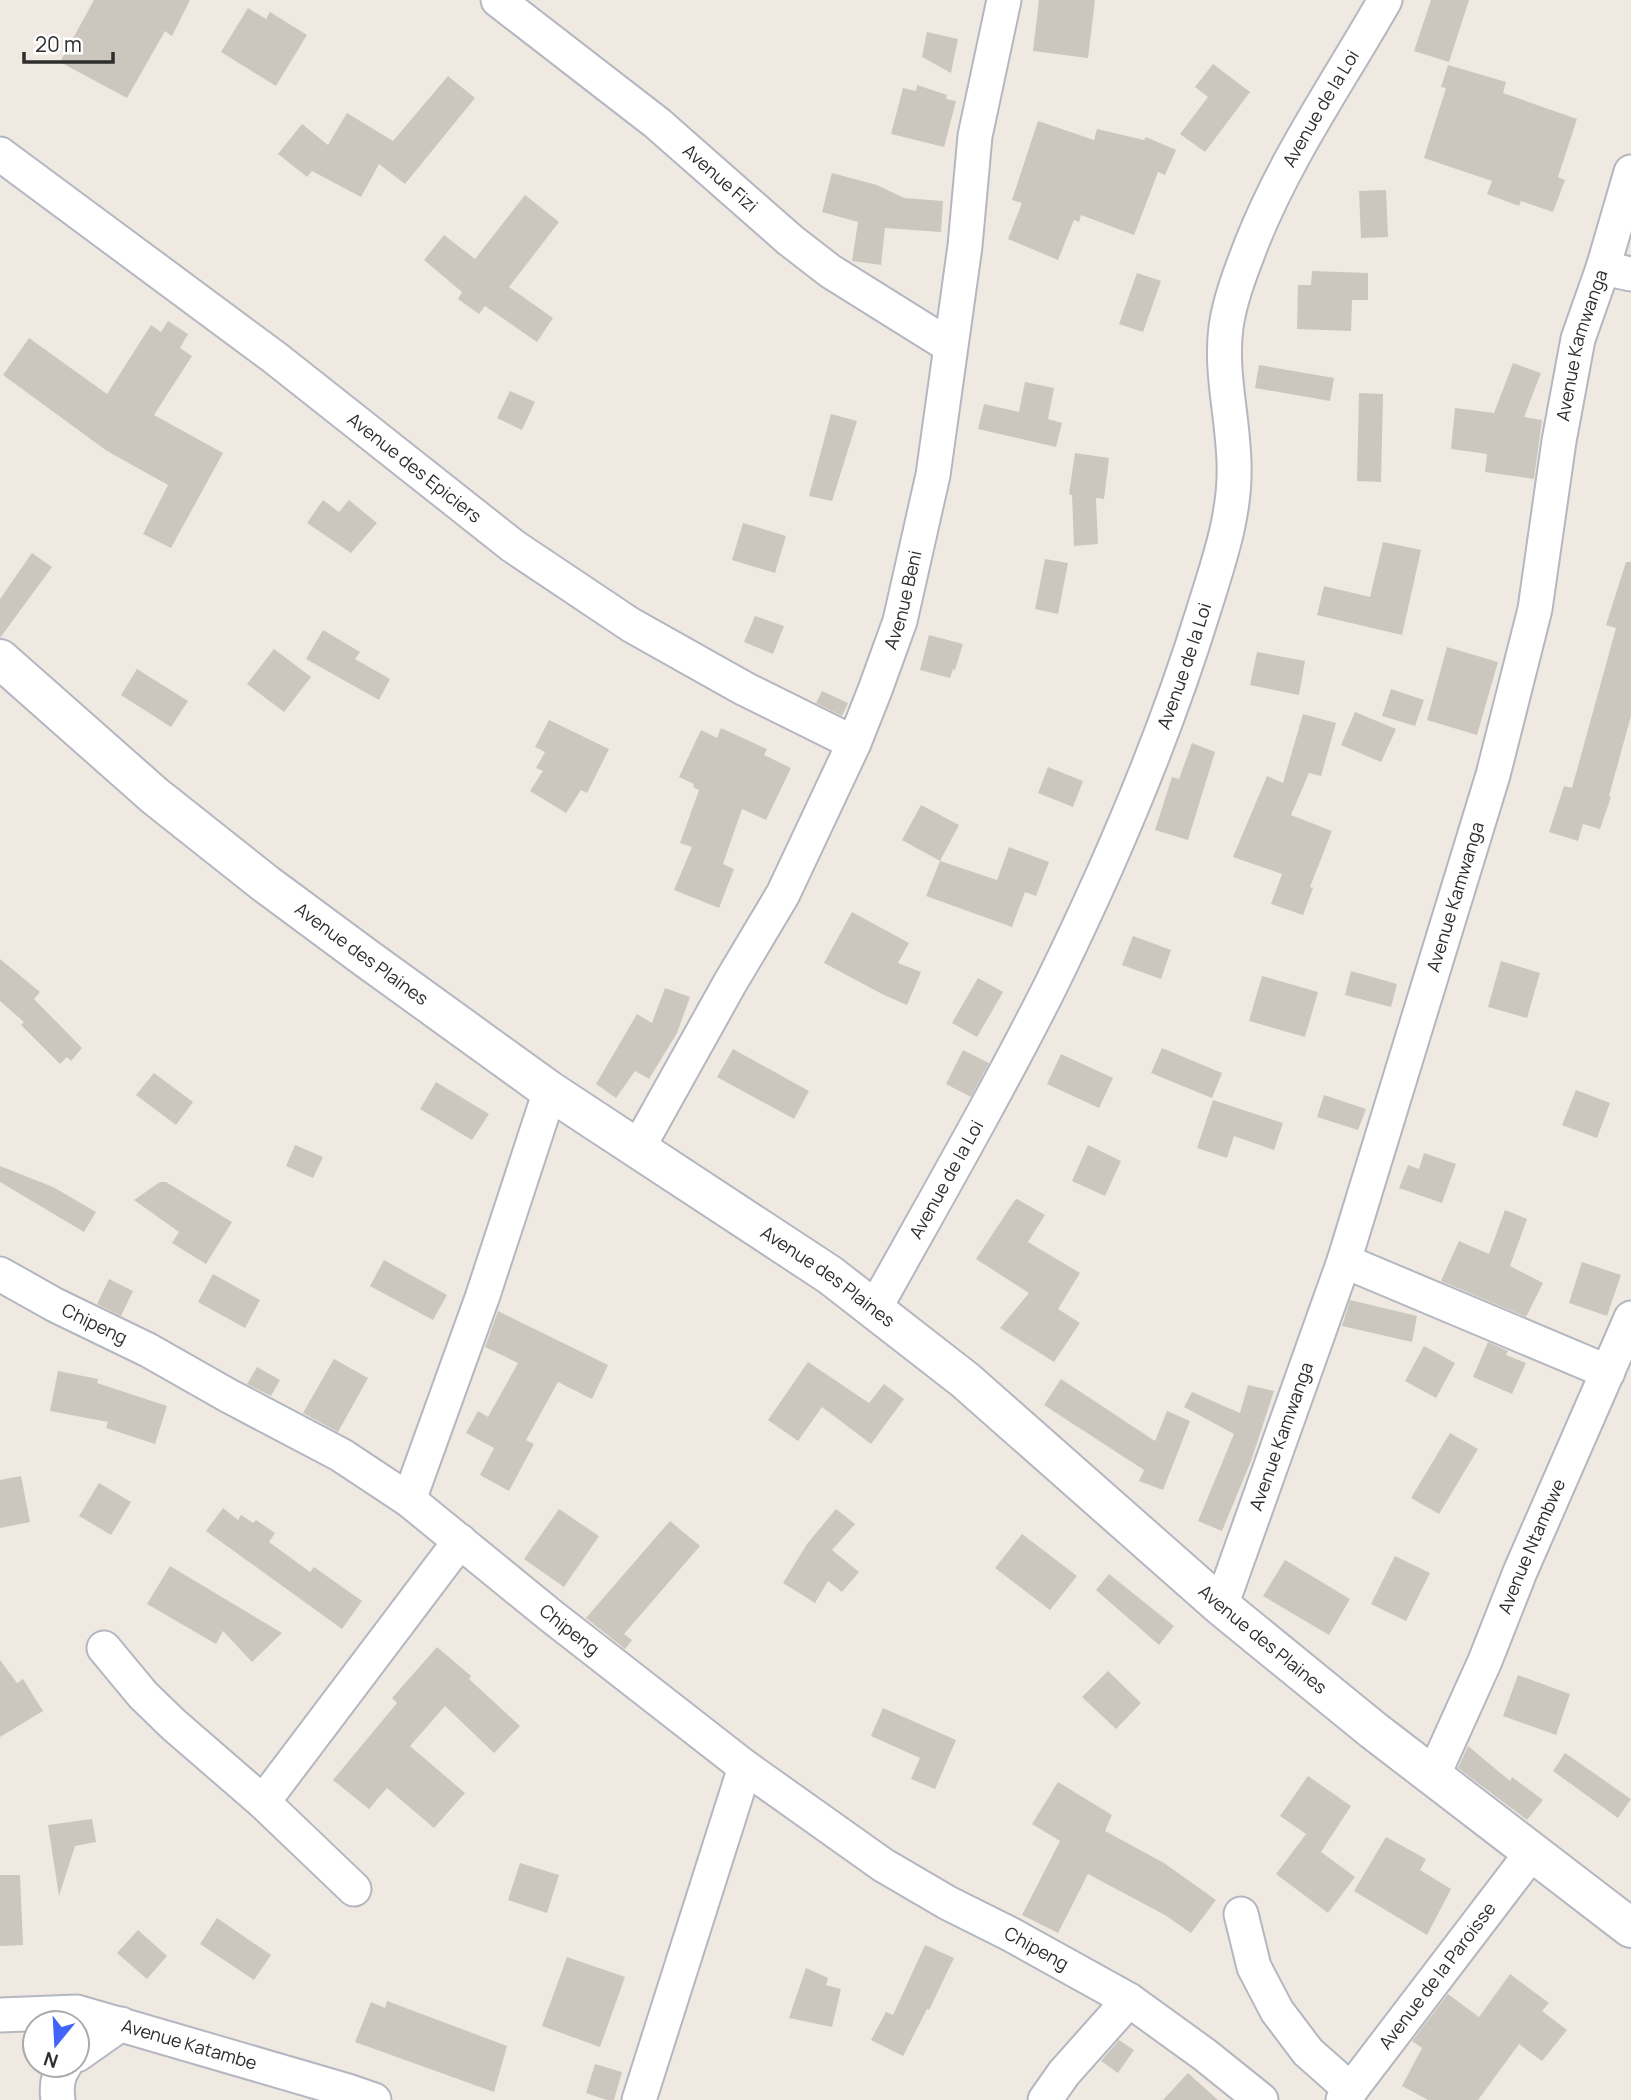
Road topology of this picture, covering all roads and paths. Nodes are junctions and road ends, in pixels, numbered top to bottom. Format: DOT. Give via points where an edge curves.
graph roads {
  1 [pos="498,0"];
  2 [pos="1004,0"];
  3 [pos="1385,0"];
  4 [pos="0,154"];
  5 [pos="1631,172"];
  6 [pos="1617,271"];
  7 [pos="950,346"];
  8 [pos="0,659"];
  9 [pos="853,743"];
  10 [pos="550,1091"];
  11 [pos="638,1148"];
  12 [pos="1344,1261"];
  13 [pos="0,1274"];
  14 [pos="875,1308"];
  15 [pos="1631,1318"];
  16 [pos="1608,1373"];
  17 [pos="409,1500"];
  18 [pos="460,1541"];
  19 [pos="1221,1606"];
  20 [pos="104,1648"];
  21 [pos="745,1767"];
  22 [pos="1433,1776"];
  23 [pos="263,1802"];
  24 [pos="1532,1852"];
  25 [pos="354,1889"];
  26 [pos="1241,1914"];
  27 [pos="1631,1928"];
  28 [pos="1129,2000"];
  29 [pos="0,2015"];
  30 [pos="121,2024"];
  31 [pos="91,2046"];
  32 [pos="58,2079"];
  33 [pos="1347,2095"];
  34 [pos="58,2100"];
  35 [pos="374,2100"];
  36 [pos="639,2100"];
  37 [pos="1045,2100"];
  38 [pos="1261,2100"];
  1 -- 7 [label="street, Avenue Fizi" via="657,123 830,271"];
  2 -- 7 [label="street, Avenue Beni" via="975,136"];
  3 -- 14 [label="street, Avenue de la Loi" via="1292,158 1241,271 1225,338 1234,466 1231,515 1181,682 1149,766 1049,988"];
  4 -- 9 [label="street, Avenue des Epiciers" via="274,357 513,546 631,625"];
  5 -- 6 [label="street, Avenue Kamwanga"];
  6 -- 12 [label="street, Avenue Kamwanga" via="1578,340 1535,609 1520,674"];
  7 -- 9 [label="street, Avenue Beni" via="933,475 903,607"];
  8 -- 10 [label="street, Avenue des Plaines" via="155,796 266,884"];
  9 -- 11 [label="street, Avenue Beni" via="783,894"];
  10 -- 11 [label="street, Avenue des Plaines"];
  10 -- 17 [label="street"];
  11 -- 14 [label="street, Avenue des Plaines"];
  12 -- 16 [label="street"];
  12 -- 19 [label="street, Avenue Kamwanga"];
  13 -- 17 [label="street, Chipeng" via="341,1455"];
  14 -- 19 [label="street, Avenue des Plaines" via="994,1405"];
  15 -- 16 [label="street, Avenue Ntambwe"];
  16 -- 22 [label="street, Avenue Ntambwe"];
  17 -- 18 [label="street, Chipeng"];
  18 -- 21 [label="street, Chipeng"];
  18 -- 23 [label="street"];
  19 -- 22 [label="street, Avenue des Plaines"];
  20 -- 23 [label="street" via="143,1695"];
  21 -- 28 [label="street, Chipeng" via="883,1865"];
  21 -- 36 [label="street"];
  22 -- 24 [label="street, Avenue des Plaines"];
  23 -- 25 [label="street"];
  24 -- 27 [label="street, Avenue des Plaines"];
  24 -- 33 [label="street, Avenue de la Paroisse"];
  26 -- 33 [label="street" via="1254,1967 1277,2011"];
  28 -- 37 [label="street"];
  28 -- 38 [label="street, Chipeng"];
  29 -- 30 [label="street, Avenue Katambe" via="77,2012"];
  30 -- 31 [label="street"];
  30 -- 35 [label="street, Avenue Katambe"];
  32 -- 34 [label="street"];
}
